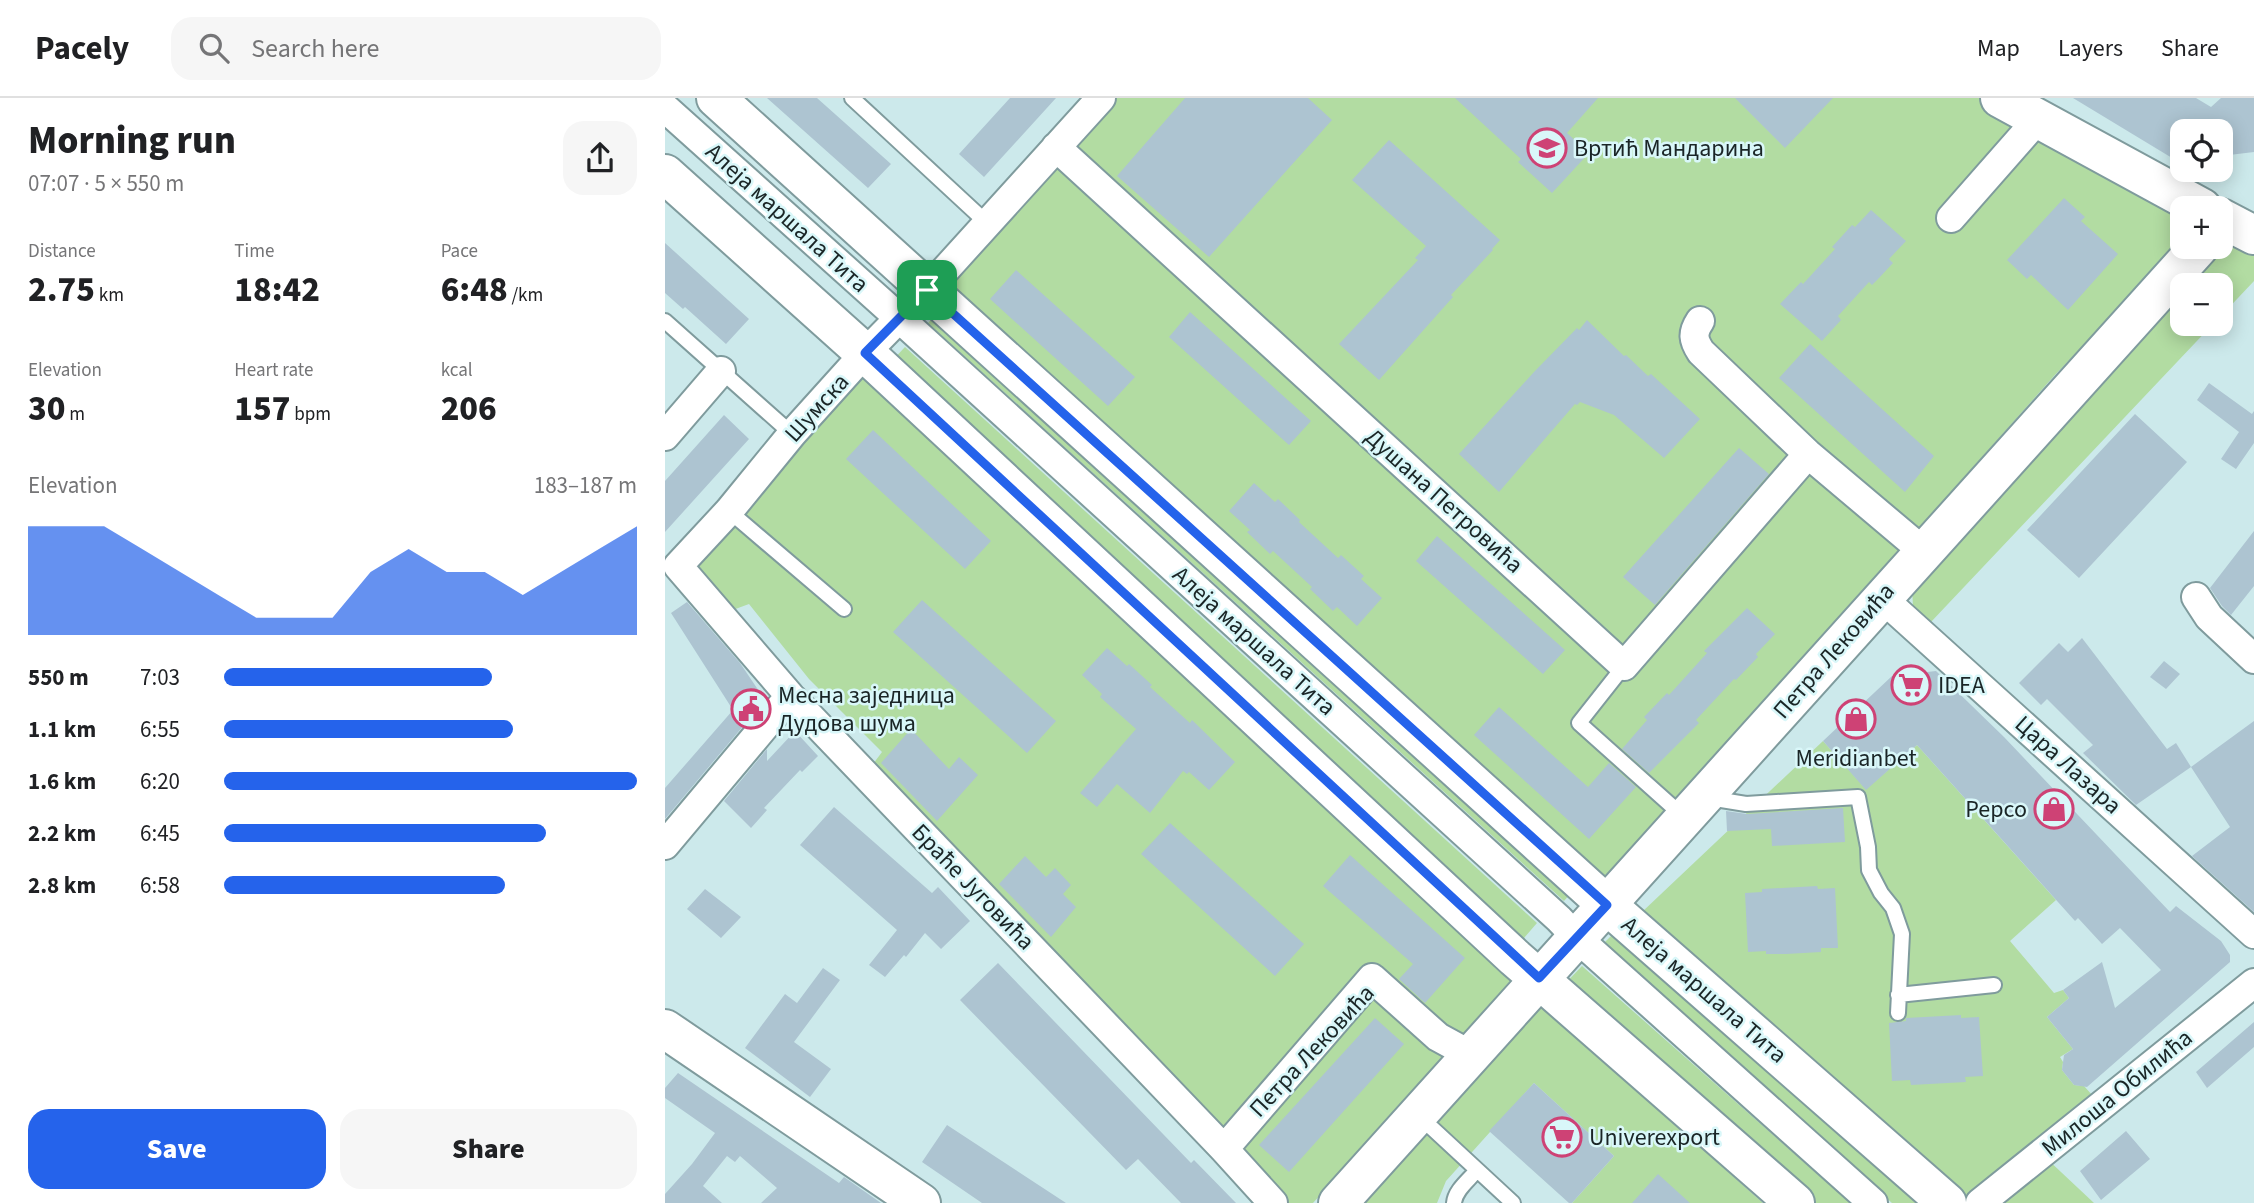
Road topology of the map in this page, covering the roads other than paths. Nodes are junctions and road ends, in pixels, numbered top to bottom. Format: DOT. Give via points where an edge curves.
graph roads {
  1 [pos="716,98"];
  2 [pos="852,98"];
  3 [pos="1101,98"];
  4 [pos="2000,98"];
  5 [pos="665,108"];
  6 [pos="2038,119"];
  7 [pos="1056,147"];
  8 [pos="665,174"];
  9 [pos="2170,196"];
  10 [pos="1951,218"];
  11 [pos="987,223"];
  12 [pos="2189,259"];
  13 [pos="927,290"];
  14 [pos="898,317"];
  15 [pos="665,321"];
  16 [pos="1700,321"];
  17 [pos="865,353"];
  18 [pos="721,371"];
  19 [pos="792,434"];
  20 [pos="665,436"];
  21 [pos="1808,454"];
  22 [pos="729,511"];
  23 [pos="1923,551"];
  24 [pos="678,566"];
  25 [pos="1881,597"];
  26 [pos="2196,597"];
  27 [pos="844,609"];
  28 [pos="2254,659"];
  29 [pos="1624,666"];
  30 [pos="790,696"];
  31 [pos="1695,808"];
  32 [pos="665,845"];
  33 [pos="1607,905"];
  34 [pos="2254,934"];
  35 [pos="1576,937"];
  36 [pos="1539,978"];
  37 [pos="2254,983"];
  38 [pos="1994,985"];
  39 [pos="1898,995"];
  40 [pos="1898,1013"];
  41 [pos="665,1029"];
  42 [pos="1471,1055"];
  43 [pos="1417,1115"];
  44 [pos="1224,1149"];
  45 [pos="1477,1170"];
  46 [pos="921,1203"];
  47 [pos="1273,1203"];
  48 [pos="1338,1203"];
  49 [pos="1454,1203"];
  50 [pos="1513,1203"];
  51 [pos="1795,1203"];
  52 [pos="1873,1203"];
  53 [pos="1947,1203"];
  54 [pos="1980,1203"];
  1 -- 13 [label="street, Алеја маршала Тита"];
  2 -- 11 [label="lane"];
  3 -- 7 [label="street, Шумска"];
  4 -- 6 [label="street"];
  5 -- 14 [label="street, Алеја маршала Тита"];
  6 -- 9 [label="street"];
  6 -- 10 [label="street"];
  7 -- 11 [label="street, Шумска"];
  7 -- 29 [label="street, Душана Петровића"];
  8 -- 17 [label="street, Алеја маршала Тита"];
  11 -- 13 [label="street, Шумска"];
  12 -- 23 [label="street, Петра Лековића"];
  13 -- 14 [label="street, Шумска"];
  13 -- 33 [label="street, Алеја маршала Тита"];
  14 -- 17 [label="street, Шумска"];
  14 -- 35 [label="street, Алеја маршала Тита"];
  15 -- 18 [label="lane"];
  16 -- 21 [label="street" via="1693,331 1701,352"];
  17 -- 19 [label="street, Шумска"];
  17 -- 36 [label="street, Алеја маршала Тита"];
  18 -- 19 [label="lane"];
  18 -- 20 [label="street"];
  19 -- 22 [label="street, Шумска"];
  21 -- 23 [label="street"];
  21 -- 29 [label="street"];
  22 -- 24 [label="street, Шумска"];
  22 -- 27 [label="lane"];
  23 -- 25 [label="street, Петра Лековића"];
  24 -- 30 [label="street, Браће Југовића"];
  25 -- 31 [label="street, Петра Лековића"];
  25 -- 34 [label="street, Цара Лазара"];
  26 -- 28 [label="street" via="2209,617"];
  29 -- 31 [label="lane" via="1579,723"];
  30 -- 32 [label="street"];
  30 -- 44 [label="street, Браће Југовића"];
  31 -- 33 [label="street, Петра Лековића"];
  31 -- 39 [label="lane" via="1858,797 1869,870 1893,908 1902,934"];
  33 -- 35 [label="street, Петра Лековића"];
  33 -- 53 [label="street, Алеја маршала Тита"];
  35 -- 36 [label="street, Петра Лековића"];
  35 -- 52 [label="street, Алеја маршала Тита"];
  36 -- 42 [label="street, Петра Лековића"];
  36 -- 51 [label="street, Алеја маршала Тита"];
  37 -- 54 [label="street, Милоша Обилића"];
  38 -- 39 [label="lane"];
  39 -- 40 [label="lane"];
  41 -- 46 [label="street"];
  42 -- 43 [label="street, Петра Лековића"];
  42 -- 44 [label="street, Петра Лековића" via="1439,1037 1372,978"];
  43 -- 45 [label="lane"];
  43 -- 48 [label="street, Петра Лековића"];
  44 -- 47 [label="street, Браће Југовића"];
  45 -- 49 [label="lane"];
  45 -- 50 [label="lane"];
}
